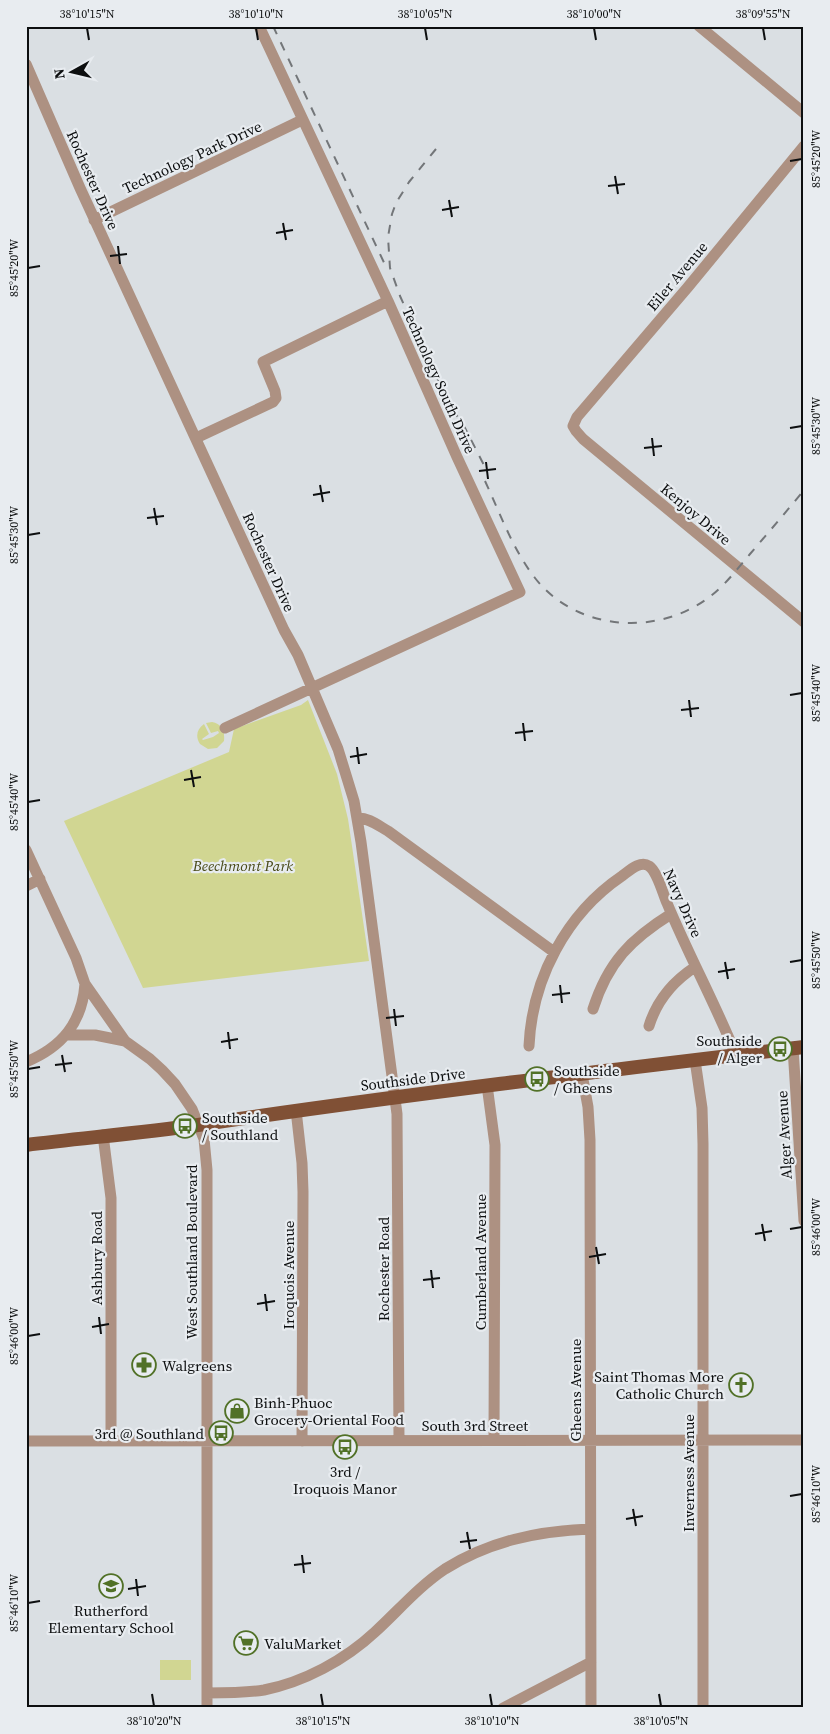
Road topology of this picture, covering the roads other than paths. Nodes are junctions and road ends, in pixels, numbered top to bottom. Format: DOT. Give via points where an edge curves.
graph roads {
  1 [pos="259,26"];
  2 [pos="699,26"];
  3 [pos="26,64"];
  4 [pos="804,113"];
  5 [pos="302,120"];
  6 [pos="804,146"];
  7 [pos="94,220"];
  8 [pos="388,301"];
  9 [pos="574,426"];
  10 [pos="196,438"];
  11 [pos="804,622"];
  12 [pos="312,689"];
  13 [pos="226,728"];
  14 [pos="357,818"];
  15 [pos="26,850"];
  16 [pos="40,879"];
  17 [pos="26,886"];
  18 [pos="671,914"];
  19 [pos="554,952"];
  20 [pos="695,967"];
  21 [pos="85,984"];
  22 [pos="593,1009"];
  23 [pos="649,1026"];
  24 [pos="67,1035"];
  25 [pos="124,1042"];
  26 [pos="529,1046"];
  27 [pos="799,1047"];
  28 [pos="736,1055"];
  29 [pos="696,1060"];
  30 [pos="26,1062"];
  31 [pos="582,1074"];
  32 [pos="487,1086"];
  33 [pos="395,1098"];
  34 [pos="296,1110"];
  35 [pos="199,1125"];
  36 [pos="103,1135"];
  37 [pos="26,1145"];
  38 [pos="804,1221"];
  39 [pos="207,1440"];
  40 [pos="399,1440"];
  41 [pos="494,1440"];
  42 [pos="590,1440"];
  43 [pos="703,1440"];
  44 [pos="804,1440"];
  45 [pos="26,1441"];
  46 [pos="111,1441"];
  47 [pos="302,1441"];
  48 [pos="590,1529"];
  49 [pos="591,1662"];
  50 [pos="207,1693"];
  51 [pos="207,1708"];
  52 [pos="503,1708"];
  53 [pos="591,1708"];
  54 [pos="703,1708"];
  1 -- 5 [label="street, Technology South Drive"];
  2 -- 4 [label="street"];
  3 -- 7 [label="street, Rochester Drive"];
  5 -- 7 [label="street, Technology Park Drive"];
  5 -- 8 [label="street, Technology South Drive"];
  6 -- 9 [label="street, Eiler Avenue" via="577,417"];
  7 -- 10 [label="street, Rochester Drive"];
  8 -- 10 [label="street" via="263,362 275,392 273,402"];
  8 -- 12 [label="street, Technology South Drive" via="520,592"];
  9 -- 11 [label="street, Kenjoy Drive" via="583,439"];
  10 -- 12 [label="street, Rochester Drive"];
  12 -- 13 [label="street"];
  12 -- 14 [label="street, Rochester Drive" via="338,749"];
  14 -- 19 [label="street" via="388,831"];
  14 -- 33 [label="street, Rochester Drive"];
  15 -- 16 [label="street"];
  16 -- 17 [label="street"];
  16 -- 21 [label="street"];
  18 -- 19 [label="street, Navy Drive" via="650,866 636,866 599,894 571,925"];
  18 -- 20 [label="street, Navy Drive"];
  18 -- 22 [label="street" via="647,928 630,944 609,973"];
  19 -- 26 [label="street, Navy Drive" via="535,1001"];
  20 -- 23 [label="street" via="680,976 662,996"];
  20 -- 28 [label="street, Navy Drive"];
  21 -- 24 [label="street" via="81,1008"];
  21 -- 25 [label="street, West Southland Boulevard"];
  24 -- 25 [label="street" via="95,1035"];
  24 -- 30 [label="street"];
  25 -- 35 [label="street, West Southland Boulevard" via="150,1059 175,1084"];
  27 -- 28 [label="main road, Southside Drive"];
  27 -- 38 [label="street, Alger Avenue"];
  28 -- 29 [label="main road, Southside Drive"];
  29 -- 31 [label="main road, Southside Drive"];
  29 -- 43 [label="street, Inverness Avenue" via="702,1108"];
  31 -- 32 [label="main road, Southside Drive"];
  31 -- 42 [label="street, Gheens Avenue" via="590,1140"];
  32 -- 33 [label="main road, Southside Drive"];
  32 -- 41 [label="street, Cumberland Avenue" via="495,1145"];
  33 -- 34 [label="main road, Southside Drive"];
  33 -- 40 [label="street, Rochester Road"];
  34 -- 35 [label="main road, Southside Drive"];
  34 -- 47 [label="street, Iroquois Avenue" via="302,1163"];
  35 -- 36 [label="main road, Southside Drive"];
  35 -- 39 [label="street, West Southland Boulevard" via="207,1170"];
  36 -- 37 [label="main road, Southside Drive"];
  36 -- 46 [label="street, Ashbury Road" via="111,1198"];
  39 -- 46 [label="street, South 3rd Street"];
  39 -- 47 [label="street, South 3rd Street"];
  39 -- 50 [label="street, West Southland Boulevard"];
  40 -- 41 [label="street, South 3rd Street"];
  40 -- 47 [label="street, South 3rd Street"];
  41 -- 42 [label="street, South 3rd Street"];
  42 -- 43 [label="street, South 3rd Street"];
  42 -- 48 [label="street, Gheens Avenue"];
  43 -- 44 [label="street, South 3rd Street"];
  43 -- 54 [label="street, Inverness Avenue"];
  45 -- 46 [label="street, South 3rd Street"];
  48 -- 49 [label="street, Gheens Avenue"];
  48 -- 50 [label="street" via="518,1537 458,1561 411,1596 361,1644 307,1676 264,1690"];
  49 -- 52 [label="street"];
  49 -- 53 [label="street, Gheens Avenue"];
  50 -- 51 [label="street, West Southland Boulevard"];
}
